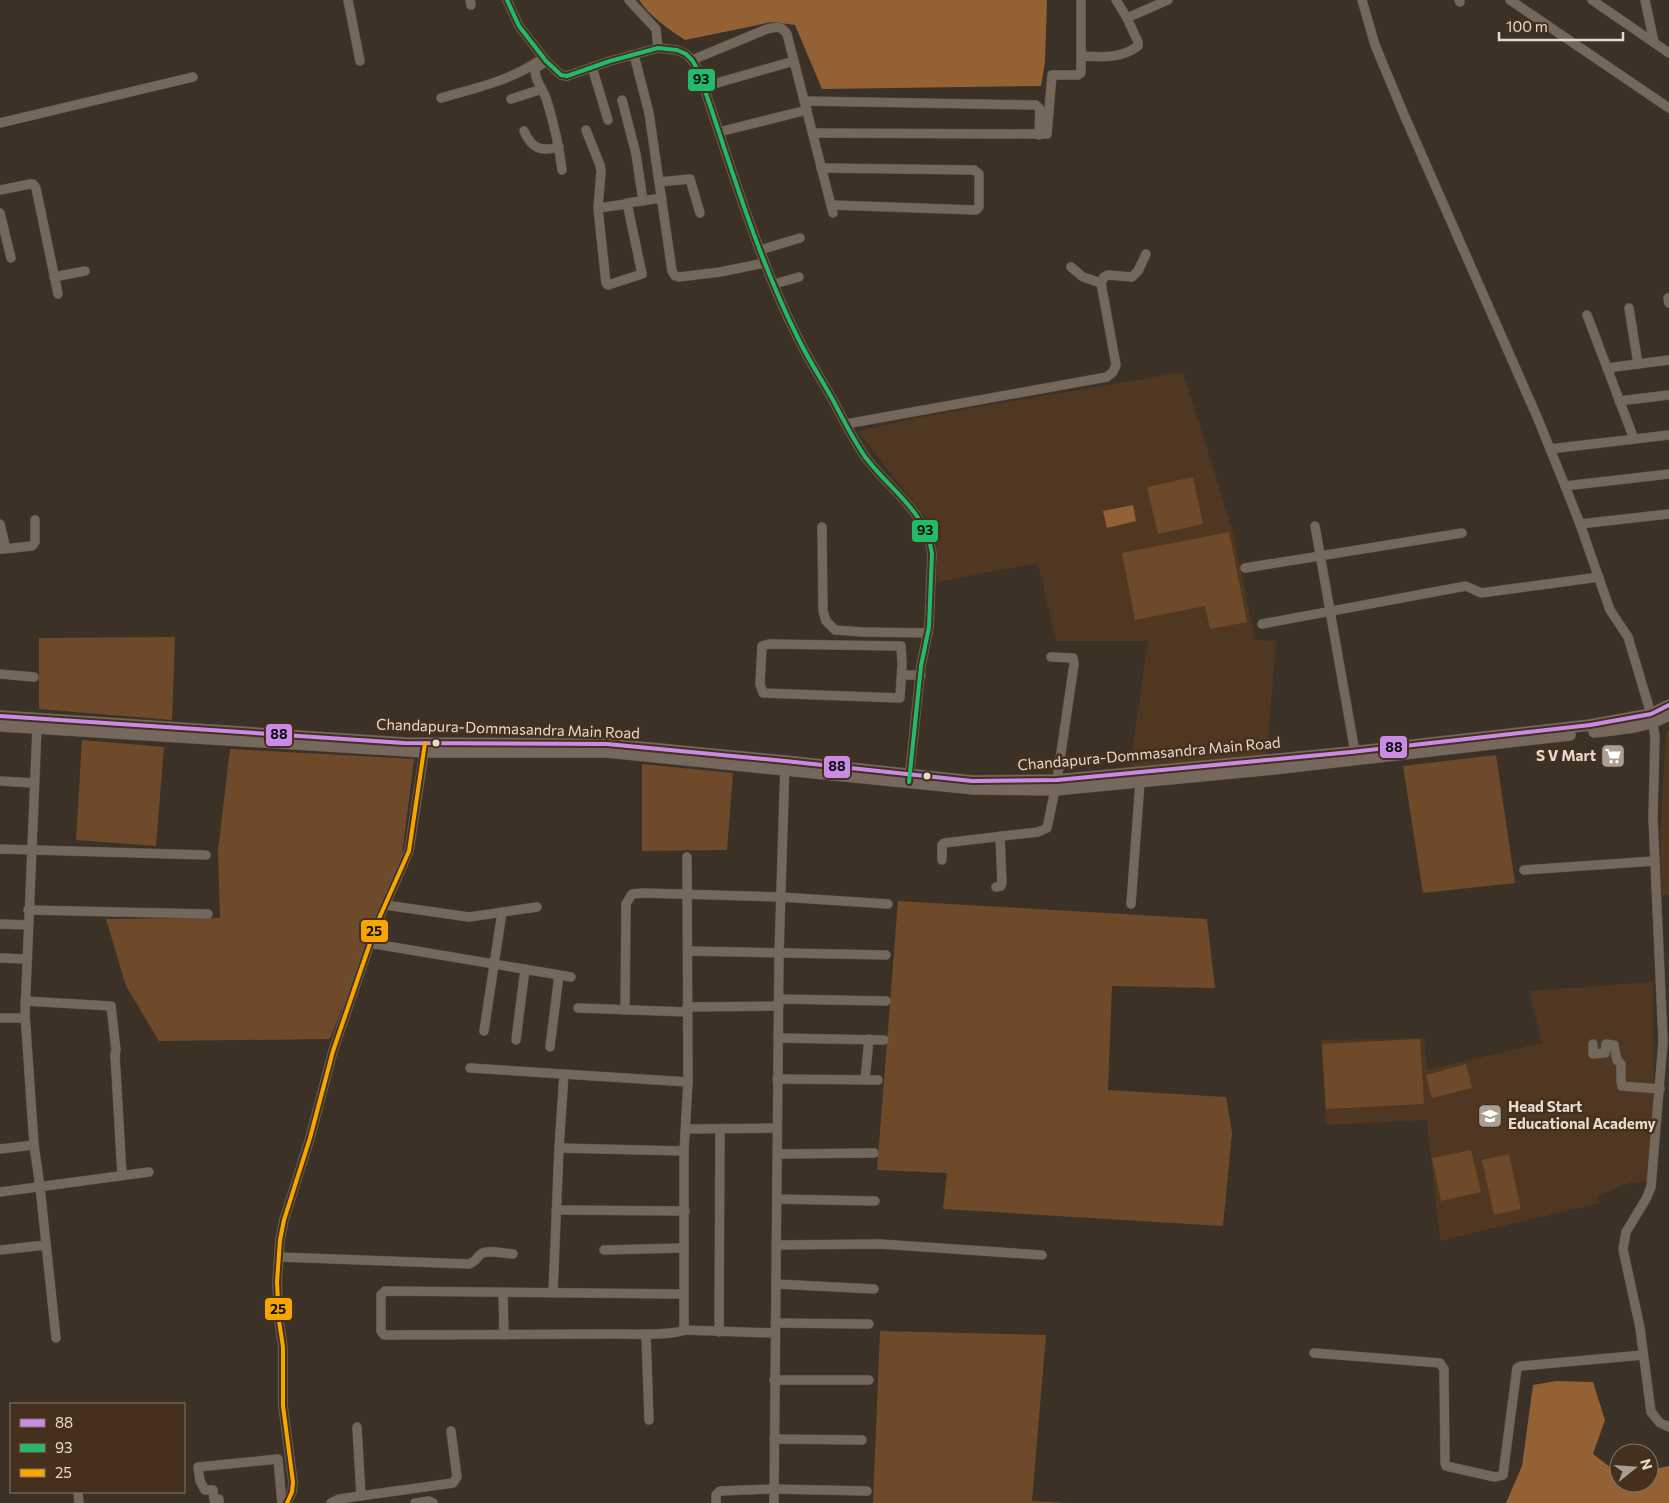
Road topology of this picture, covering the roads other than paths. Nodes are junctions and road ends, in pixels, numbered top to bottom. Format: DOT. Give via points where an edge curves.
graph roads {
  1 [pos="348,0"];
  2 [pos="507,0"];
  3 [pos="629,0"];
  4 [pos="1081,0"];
  5 [pos="1116,0"];
  6 [pos="1168,0"];
  7 [pos="1362,0"];
  8 [pos="1510,0"];
  9 [pos="1592,0"];
  10 [pos="1645,0"];
  11 [pos="1127,18"];
  12 [pos="1654,42"];
  13 [pos="658,48"];
  14 [pos="1669,52"];
  15 [pos="634,55"];
  16 [pos="1081,56"];
  17 [pos="545,59"];
  18 [pos="692,60"];
  19 [pos="360,61"];
  20 [pos="794,61"];
  21 [pos="592,67"];
  22 [pos="193,77"];
  23 [pos="703,87"];
  24 [pos="542,89"];
  25 [pos="442,98"];
  26 [pos="512,99"];
  27 [pos="622,100"];
  28 [pos="805,106"];
  29 [pos="1669,108"];
  30 [pos="608,120"];
  31 [pos="0,123"];
  32 [pos="586,130"];
  33 [pos="524,131"];
  34 [pos="719,132"];
  35 [pos="812,134"];
  36 [pos="1039,135"];
  37 [pos="559,147"];
  38 [pos="821,168"];
  39 [pos="562,170"];
  40 [pos="659,182"];
  41 [pos="0,190"];
  42 [pos="662,198"];
  43 [pos="643,201"];
  44 [pos="627,204"];
  45 [pos="598,208"];
  46 [pos="0,213"];
  47 [pos="700,213"];
  48 [pos="800,238"];
  49 [pos="760,250"];
  50 [pos="1146,254"];
  51 [pos="11,258"];
  52 [pos="765,263"];
  53 [pos="1070,267"];
  54 [pos="85,271"];
  55 [pos="54,277"];
  56 [pos="799,277"];
  57 [pos="1102,283"];
  58 [pos="774,284"];
  59 [pos="58,294"];
  60 [pos="1629,308"];
  61 [pos="1587,315"];
  62 [pos="1669,360"];
  63 [pos="1638,364"];
  64 [pos="1607,368"];
  65 [pos="1669,395"];
  66 [pos="1619,401"];
  67 [pos="846,424"];
  68 [pos="1669,435"];
  69 [pos="1634,439"];
  70 [pos="1550,449"];
  71 [pos="1669,474"];
  72 [pos="1565,486"];
  73 [pos="1669,514"];
  74 [pos="35,520"];
  75 [pos="0,524"];
  76 [pos="1580,524"];
  77 [pos="1314,526"];
  78 [pos="822,527"];
  79 [pos="1462,533"];
  80 [pos="1,549"];
  81 [pos="1320,556"];
  82 [pos="1245,568"];
  83 [pos="1599,577"];
  84 [pos="1330,611"];
  85 [pos="1262,624"];
  86 [pos="928,633"];
  87 [pos="1051,657"];
  88 [pos="0,674"];
  89 [pos="902,674"];
  90 [pos="921,674"];
  91 [pos="34,677"];
  92 [pos="1669,705"];
  93 [pos="1669,715"];
  94 [pos="0,716"];
  95 [pos="1652,719"];
  96 [pos="0,726"];
  97 [pos="37,728"];
  98 [pos="424,747"];
  99 [pos="1356,752"];
  100 [pos="785,765"];
  101 [pos="909,778"];
  102 [pos="0,781"];
  103 [pos="1140,782"];
  104 [pos="34,783"];
  105 [pos="1056,785"];
  106 [pos="1000,836"];
  107 [pos="0,849"];
  108 [pos="31,851"];
  109 [pos="206,855"];
  110 [pos="687,857"];
  111 [pos="942,860"];
  112 [pos="1654,861"];
  113 [pos="1524,870"];
  114 [pos="996,887"];
  115 [pos="687,894"];
  116 [pos="781,897"];
  117 [pos="888,904"];
  118 [pos="1131,904"];
  119 [pos="385,905"];
  120 [pos="538,907"];
  121 [pos="28,910"];
  122 [pos="502,912"];
  123 [pos="208,914"];
  124 [pos="0,924"];
  125 [pos="28,925"];
  126 [pos="369,943"];
  127 [pos="688,951"];
  128 [pos="779,954"];
  129 [pos="886,956"];
  130 [pos="0,958"];
  131 [pos="26,959"];
  132 [pos="494,964"];
  133 [pos="525,970"];
  134 [pos="559,975"];
  135 [pos="571,977"];
  136 [pos="25,1001"];
  137 [pos="886,1001"];
  138 [pos="779,1003"];
  139 [pos="578,1008"];
  140 [pos="687,1009"];
  141 [pos="625,1010"];
  142 [pos="0,1018"];
  143 [pos="25,1018"];
  144 [pos="484,1031"];
  145 [pos="778,1038"];
  146 [pos="869,1039"];
  147 [pos="516,1040"];
  148 [pos="884,1040"];
  149 [pos="1593,1044"];
  150 [pos="550,1047"];
  151 [pos="470,1068"];
  152 [pos="564,1074"];
  153 [pos="777,1079"];
  154 [pos="865,1080"];
  155 [pos="878,1080"];
  156 [pos="688,1082"];
  157 [pos="1660,1089"];
  158 [pos="777,1128"];
  159 [pos="720,1129"];
  160 [pos="686,1130"];
  161 [pos="34,1146"];
  162 [pos="559,1148"];
  163 [pos="0,1149"];
  164 [pos="684,1151"];
  165 [pos="874,1153"];
  166 [pos="778,1154"];
  167 [pos="149,1172"];
  168 [pos="122,1175"];
  169 [pos="40,1187"];
  170 [pos="0,1192"];
  171 [pos="777,1199"];
  172 [pos="875,1201"];
  173 [pos="556,1210"];
  174 [pos="684,1211"];
  175 [pos="46,1244"];
  176 [pos="776,1245"];
  177 [pos="684,1248"];
  178 [pos="0,1250"];
  179 [pos="604,1250"];
  180 [pos="513,1254"];
  181 [pos="1042,1255"];
  182 [pos="279,1257"];
  183 [pos="776,1284"];
  184 [pos="874,1289"];
  185 [pos="504,1293"];
  186 [pos="553,1293"];
  187 [pos="683,1294"];
  188 [pos="775,1323"];
  189 [pos="869,1324"];
  190 [pos="684,1330"];
  191 [pos="719,1332"];
  192 [pos="775,1333"];
  193 [pos="646,1334"];
  194 [pos="504,1335"];
  195 [pos="56,1338"];
  196 [pos="1314,1353"];
  197 [pos="1643,1355"];
  198 [pos="774,1380"];
  199 [pos="869,1380"];
  200 [pos="649,1420"];
  201 [pos="357,1427"];
  202 [pos="1669,1427"];
  203 [pos="451,1432"];
  204 [pos="774,1439"];
  205 [pos="862,1440"];
  206 [pos="280,1482"];
  207 [pos="293,1482"];
  208 [pos="774,1489"];
  209 [pos="867,1491"];
  210 [pos="361,1496"];
  211 [pos="289,1502"];
  212 [pos="220,1503"];
  213 [pos="331,1503"];
  214 [pos="414,1503"];
  215 [pos="433,1503"];
  216 [pos="716,1503"];
  217 [pos="774,1503"];
  1 -- 19 [label="street"];
  2 -- 17 [label="street" via="519,26"];
  3 -- 13 [label="street" via="656,29"];
  4 -- 16 [label="street"];
  5 -- 11 [label="street"];
  6 -- 11 [label="street"];
  7 -- 70 [label="street" via="1375,45"];
  8 -- 29 [label="street"];
  9 -- 12 [label="street"];
  10 -- 12 [label="street"];
  11 -- 16 [label="street" via="1138,46 1117,56"];
  12 -- 14 [label="street"];
  13 -- 15 [label="street"];
  13 -- 18 [label="street" via="678,50"];
  15 -- 21 [label="street"];
  15 -- 40 [label="street" via="649,113"];
  16 -- 36 [label="street" via="1082,73 1052,75 1048,133"];
  17 -- 21 [label="street" via="564,76"];
  17 -- 24 [label="street" via="534,71"];
  17 -- 25 [label="street" via="503,80"];
  18 -- 20 [label="street" via="779,26 787,34"];
  18 -- 23 [label="street"];
  20 -- 23 [label="street"];
  20 -- 28 [label="street"];
  21 -- 30 [label="street"];
  22 -- 31 [label="street"];
  23 -- 34 [label="street"];
  24 -- 26 [label="street"];
  24 -- 37 [label="street"];
  27 -- 43 [label="street" via="636,154"];
  28 -- 34 [label="street"];
  28 -- 35 [label="street"];
  28 -- 36 [label="street" via="1036,105 1040,109"];
  32 -- 45 [label="street" via="601,172"];
  33 -- 37 [label="street" via="537,148 547,151"];
  34 -- 49 [label="street"];
  35 -- 36 [label="street"];
  35 -- 38 [label="street"];
  37 -- 39 [label="street"];
  38 -- 38 [label="street" via="974,170 978,174 979,208 832,209"];
  40 -- 42 [label="street"];
  40 -- 47 [label="street" via="690,179"];
  41 -- 55 [label="street" via="34,184"];
  42 -- 43 [label="street"];
  42 -- 52 [label="street" via="675,276"];
  43 -- 44 [label="street"];
  44 -- 45 [label="street"];
  44 -- 45 [label="street" via="642,274 608,285"];
  46 -- 51 [label="street"];
  48 -- 49 [label="street"];
  49 -- 52 [label="street"];
  50 -- 57 [label="street" via="1132,277 1108,275"];
  52 -- 58 [label="street"];
  53 -- 57 [label="street" via="1084,277"];
  54 -- 55 [label="street"];
  55 -- 59 [label="street"];
  56 -- 58 [label="street"];
  57 -- 67 [label="street" via="1116,365 1107,377"];
  58 -- 67 [label="street" via="797,336"];
  60 -- 63 [label="street"];
  61 -- 64 [label="street"];
  62 -- 63 [label="street"];
  63 -- 64 [label="street"];
  64 -- 66 [label="street"];
  65 -- 66 [label="street"];
  66 -- 69 [label="street"];
  67 -- 86 [label="street" via="867,458 910,506 926,530 932,553"];
  68 -- 69 [label="street"];
  69 -- 70 [label="street"];
  70 -- 72 [label="street"];
  71 -- 72 [label="street"];
  72 -- 76 [label="street"];
  73 -- 76 [label="street"];
  74 -- 80 [label="street" via="35,542 32,546"];
  75 -- 80 [label="street" via="5,545"];
  76 -- 83 [label="street"];
  77 -- 81 [label="street"];
  78 -- 86 [label="street" via="823,611 831,627 863,632"];
  79 -- 81 [label="street"];
  81 -- 82 [label="street"];
  81 -- 84 [label="street"];
  83 -- 84 [label="street" via="1481,593 1466,586"];
  83 -- 95 [label="street" via="1610,610 1628,637"];
  84 -- 85 [label="street"];
  84 -- 99 [label="street"];
  86 -- 90 [label="street"];
  87 -- 105 [label="street" via="1074,660"];
  88 -- 91 [label="street"];
  89 -- 89 [label="street" via="900,698 896,699 763,693 760,684 762,646 898,645 902,649"];
  89 -- 90 [label="street"];
  90 -- 101 [label="street"];
  92 -- 95 [label="main road, Chandapura-Dommasandra Main Road"];
  93 -- 95 [label="main road, Chandapura-Dommasandra Main Road"];
  94 -- 98 [label="main road, Chandapura-Dommasandra Main Road"];
  95 -- 99 [label="main road, Chandapura-Dommasandra Main Road"];
  95 -- 103 [label="main road, Chandapura-Dommasandra Main Road" via="1494,745"];
  95 -- 112 [label="street" via="1655,736"];
  96 -- 97 [label="main road, Chandapura-Dommasandra Main Road"];
  97 -- 98 [label="main road, Chandapura-Dommasandra Main Road"];
  97 -- 104 [label="street"];
  98 -- 100 [label="main road, Chandapura-Dommasandra Main Road" via="607,744"];
  98 -- 119 [label="street" via="409,851"];
  99 -- 105 [label="main road, Chandapura-Dommasandra Main Road"];
  100 -- 101 [label="main road, Chandapura-Dommasandra Main Road"];
  100 -- 116 [label="street"];
  101 -- 105 [label="main road, Chandapura-Dommasandra Main Road"];
  102 -- 104 [label="street"];
  103 -- 105 [label="main road, Chandapura-Dommasandra Main Road"];
  103 -- 118 [label="street"];
  104 -- 108 [label="street"];
  105 -- 106 [label="street" via="1047,828"];
  106 -- 111 [label="street" via="944,843"];
  106 -- 114 [label="street" via="1002,883"];
  107 -- 108 [label="street"];
  108 -- 109 [label="street"];
  108 -- 121 [label="street"];
  110 -- 115 [label="street"];
  112 -- 113 [label="street"];
  112 -- 157 [label="street" via="1663,1033"];
  115 -- 116 [label="street"];
  115 -- 127 [label="street"];
  115 -- 141 [label="street" via="632,894 626,904"];
  116 -- 117 [label="street"];
  116 -- 128 [label="street"];
  119 -- 122 [label="street" via="469,918"];
  119 -- 126 [label="street"];
  120 -- 122 [label="street"];
  121 -- 123 [label="street"];
  121 -- 125 [label="street"];
  122 -- 132 [label="street"];
  124 -- 125 [label="street"];
  125 -- 131 [label="street"];
  126 -- 132 [label="street"];
  126 -- 182 [label="street" via="333,1051 284,1220"];
  127 -- 128 [label="street"];
  127 -- 140 [label="street"];
  128 -- 129 [label="street"];
  128 -- 138 [label="street"];
  130 -- 131 [label="street"];
  131 -- 136 [label="street"];
  132 -- 133 [label="street"];
  132 -- 144 [label="street"];
  133 -- 134 [label="street"];
  133 -- 147 [label="street"];
  134 -- 135 [label="street"];
  134 -- 150 [label="street"];
  136 -- 143 [label="street"];
  136 -- 168 [label="street" via="111,1006"];
  137 -- 138 [label="street"];
  138 -- 140 [label="street"];
  138 -- 145 [label="street"];
  139 -- 141 [label="street"];
  140 -- 141 [label="street"];
  140 -- 156 [label="street"];
  142 -- 143 [label="street"];
  143 -- 161 [label="street"];
  145 -- 146 [label="street"];
  145 -- 153 [label="street"];
  146 -- 148 [label="street"];
  146 -- 154 [label="street"];
  149 -- 157 [label="street" via="1593,1054 1605,1053 1606,1044 1614,1045 1621,1064 1622,1086"];
  151 -- 152 [label="street"];
  152 -- 156 [label="street"];
  152 -- 162 [label="street"];
  153 -- 154 [label="street"];
  153 -- 158 [label="street"];
  154 -- 155 [label="street"];
  156 -- 160 [label="street"];
  157 -- 197 [label="street" via="1651,1187 1623,1243"];
  158 -- 159 [label="street"];
  158 -- 166 [label="street"];
  159 -- 160 [label="street"];
  159 -- 191 [label="street"];
  160 -- 164 [label="street"];
  161 -- 163 [label="street"];
  161 -- 169 [label="street"];
  162 -- 164 [label="street"];
  162 -- 173 [label="street"];
  164 -- 174 [label="street"];
  165 -- 166 [label="street"];
  166 -- 171 [label="street"];
  167 -- 168 [label="street"];
  168 -- 169 [label="street"];
  169 -- 170 [label="street"];
  169 -- 175 [label="street"];
  171 -- 172 [label="street"];
  171 -- 176 [label="street"];
  173 -- 174 [label="street"];
  173 -- 186 [label="street"];
  174 -- 177 [label="street"];
  175 -- 178 [label="street"];
  175 -- 195 [label="street"];
  176 -- 181 [label="street" via="880,1244"];
  176 -- 183 [label="street"];
  177 -- 179 [label="street"];
  177 -- 187 [label="street"];
  180 -- 182 [label="street" via="486,1252 469,1264"];
  182 -- 207 [label="street" via="277,1282 283,1348 283,1406"];
  183 -- 184 [label="street"];
  183 -- 188 [label="street"];
  185 -- 186 [label="street"];
  185 -- 194 [label="street"];
  185 -- 194 [label="street" via="384,1292 381,1296 381,1331 384,1335"];
  186 -- 187 [label="street"];
  187 -- 190 [label="street"];
  188 -- 189 [label="street"];
  188 -- 192 [label="street"];
  190 -- 191 [label="street"];
  190 -- 193 [label="street"];
  191 -- 192 [label="street"];
  192 -- 198 [label="street"];
  193 -- 194 [label="street"];
  193 -- 200 [label="street"];
  196 -- 197 [label="street" via="1440,1363 1444,1369 1445,1464 1495,1478 1503,1475 1517,1368"];
  197 -- 202 [label="street" via="1651,1412 1660,1423"];
  198 -- 199 [label="street"];
  198 -- 204 [label="street"];
  201 -- 210 [label="street"];
  203 -- 210 [label="street" via="457,1477 453,1483"];
  204 -- 205 [label="street"];
  204 -- 208 [label="street"];
  206 -- 207 [label="street"];
  206 -- 211 [label="street"];
  206 -- 212 [label="street" via="278,1458 198,1466 205,1490 213,1490 214,1500"];
  207 -- 211 [label="street"];
  208 -- 209 [label="street"];
  208 -- 216 [label="street" via="720,1491 716,1495"];
  208 -- 217 [label="street"];
  210 -- 213 [label="street"];
  214 -- 215 [label="street"];
}
